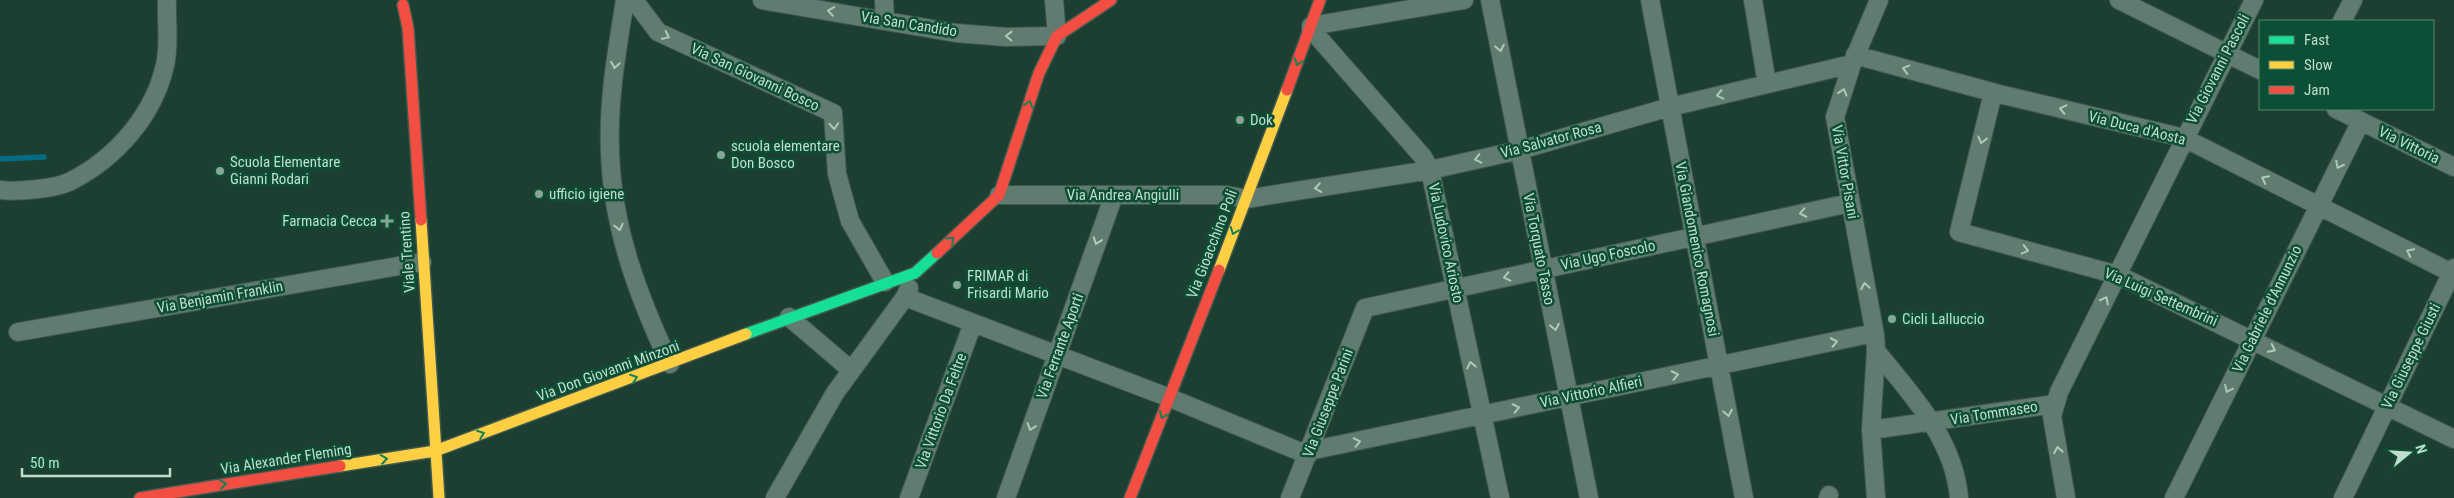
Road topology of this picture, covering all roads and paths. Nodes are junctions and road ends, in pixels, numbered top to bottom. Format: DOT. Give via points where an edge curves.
graph roads {
  1 [pos="167,0"];
  2 [pos="391,0"];
  3 [pos="625,0"];
  4 [pos="634,0"];
  5 [pos="762,0"];
  6 [pos="884,0"];
  7 [pos="1054,0"];
  8 [pos="1111,0"];
  9 [pos="1320,0"];
  10 [pos="1464,0"];
  11 [pos="1490,0"];
  12 [pos="1650,0"];
  13 [pos="1753,0"];
  14 [pos="1864,0"];
  15 [pos="1879,0"];
  16 [pos="2120,0"];
  17 [pos="2254,0"];
  18 [pos="2353,0"];
  19 [pos="885,20"];
  20 [pos="2343,20"];
  21 [pos="1868,24"];
  22 [pos="1311,27"];
  23 [pos="1057,36"];
  24 [pos="2226,52"];
  25 [pos="1854,59"];
  26 [pos="2259,69"];
  27 [pos="1767,84"];
  28 [pos="1993,93"];
  29 [pos="1670,107"];
  30 [pos="2338,110"];
  31 [pos="2361,121"];
  32 [pos="2184,138"];
  33 [pos="1520,150"];
  34 [pos="2454,167"];
  35 [pos="1430,170"];
  36 [pos="0,190"];
  37 [pos="999,195"];
  38 [pos="1114,195"];
  39 [pos="1246,199"];
  40 [pos="1850,203"];
  41 [pos="2318,206"];
  42 [pos="1695,236"];
  43 [pos="422,262"];
  44 [pos="1543,269"];
  45 [pos="2453,272"];
  46 [pos="915,273"];
  47 [pos="2118,275"];
  48 [pos="885,282"];
  49 [pos="1455,288"];
  50 [pos="905,298"];
  51 [pos="1365,308"];
  52 [pos="789,318"];
  53 [pos="973,323"];
  54 [pos="18,332"];
  55 [pos="2253,339"];
  56 [pos="1875,342"];
  57 [pos="1056,354"];
  58 [pos="670,364"];
  59 [pos="1719,366"];
  60 [pos="851,370"];
  61 [pos="1569,397"];
  62 [pos="1170,398"];
  63 [pos="2055,404"];
  64 [pos="2386,406"];
  65 [pos="1482,416"];
  66 [pos="1934,422"];
  67 [pos="1871,430"];
  68 [pos="2454,439"];
  69 [pos="435,451"];
  70 [pos="1309,453"];
  71 [pos="191,494"];
  72 [pos="140,498"];
  73 [pos="439,498"];
  74 [pos="774,498"];
  75 [pos="909,498"];
  76 [pos="1006,498"];
  77 [pos="1130,498"];
  78 [pos="1290,498"];
  79 [pos="1500,498"];
  80 [pos="1589,498"];
  81 [pos="1744,498"];
  82 [pos="1876,498"];
  83 [pos="1959,498"];
  84 [pos="2066,498"];
  85 [pos="2174,498"];
  86 [pos="2343,498"];
  1 -- 36 [label="street" via="166,64 153,99 113,154 70,182 17,192"];
  2 -- 43 [label="street, Viale Trentino" via="407,4"];
  3 -- 58 [label="street, one-way" via="613,80 610,151 617,221 628,265"];
  4 -- 48 [label="street, Via San Giovanni Bosco, one-way" via="658,32 833,113 837,174 850,221"];
  19 -- 5 [label="street, Via San Candido, one-way"];
  6 -- 19 [label="street"];
  7 -- 23 [label="street"];
  8 -- 23 [label="street"];
  9 -- 22 [label="street, Via Gioacchino Poli"];
  10 -- 22 [label="street"];
  11 -- 33 [label="street, Via Torquato Tasso, one-way"];
  12 -- 29 [label="street, Via Giandomenico Romagnosi"];
  13 -- 27 [label="street"];
  14 -- 21 [label="street"];
  15 -- 21 [label="street, Via Vittor Pisani"];
  16 -- 24 [label="street"];
  17 -- 24 [label="street, Via Giovanni Pascoli"];
  18 -- 20 [label="street"];
  23 -- 19 [label="street, Via San Candido, one-way" via="1006,37"];
  21 -- 25 [label="street, Via Vittor Pisani"];
  22 -- 35 [label="street, Via Ludovico Ariosto" via="1423,157"];
  22 -- 39 [label="street, Via Gioacchino Poli, one-way"];
  37 -- 23 [label="street, one-way" via="1039,73"];
  24 -- 26 [label="street"];
  24 -- 32 [label="street, Via Giovanni Pascoli"];
  25 -- 27 [label="street, Via Salvator Rosa"];
  28 -- 25 [label="street, Via Duca d'Aosta, one-way"];
  40 -- 25 [label="street, Via Vittor Pisani, one-way" via="1835,117"];
  27 -- 29 [label="street, Via Salvator Rosa, one-way"];
  32 -- 28 [label="street, Via Duca d'Aosta, one-way"];
  28 -- 47 [label="street, Via Luigi Settembrini, one-way" via="1959,232"];
  29 -- 33 [label="street, Via Salvator Rosa"];
  29 -- 42 [label="street, Via Giandomenico Romagnosi"];
  30 -- 31 [label="street, Via Vittoria"];
  31 -- 34 [label="street, Via Vittoria"];
  31 -- 41 [label="street, Via Gabriele d'Annunzio, one-way"];
  41 -- 32 [label="street, Via Duca d'Aosta, one-way"];
  32 -- 47 [label="street, Via Giovanni Pascoli"];
  33 -- 35 [label="street, Via Salvator Rosa, one-way"];
  33 -- 44 [label="street, Via Torquato Tasso"];
  35 -- 39 [label="street, Via Salvator Rosa, one-way"];
  35 -- 49 [label="street, Via Ludovico Ariosto"];
  37 -- 38 [label="street, Via Andrea Angiulli"];
  46 -- 37 [label="street, one-way"];
  38 -- 39 [label="street, Via Andrea Angiulli" via="1226,195"];
  38 -- 57 [label="street, Via Ferrante Aporti, one-way"];
  39 -- 62 [label="street, Via Gioacchino Poli, one-way"];
  40 -- 42 [label="street, Via Ugo Foscolo, one-way"];
  56 -- 40 [label="street, Via Vittor Pisani, one-way"];
  45 -- 41 [label="street, Via Duca d'Aosta, one-way"];
  41 -- 55 [label="street, Via Gabriele d'Annunzio"];
  42 -- 44 [label="street, Via Ugo Foscolo"];
  42 -- 59 [label="street, Via Giandomenico Romagnosi"];
  43 -- 54 [label="street, Via Benjamin Franklin"];
  43 -- 69 [label="street, Viale Trentino"];
  44 -- 49 [label="street, Via Ugo Foscolo, one-way"];
  44 -- 61 [label="street, Via Torquato Tasso, one-way"];
  45 -- 64 [label="street, Via Giuseppe Giusti"];
  46 -- 48 [label="street, Via Don Giovanni Minzoni"];
  46 -- 50 [label="street"];
  47 -- 55 [label="street, Via Luigi Settembrini"];
  63 -- 47 [label="street, Via Giovanni Pascoli, one-way" via="2058,392"];
  48 -- 52 [label="street, Via Don Giovanni Minzoni"];
  49 -- 51 [label="street, Via Ugo Foscolo"];
  65 -- 49 [label="street, Via Ludovico Ariosto, one-way"];
  50 -- 53 [label="street"];
  50 -- 60 [label="street"];
  51 -- 70 [label="street, Via Giuseppe Parini"];
  52 -- 58 [label="street, Via Don Giovanni Minzoni"];
  52 -- 60 [label="street"];
  53 -- 57 [label="street"];
  53 -- 75 [label="street, Via Vittorio Da Feltre"];
  55 -- 64 [label="street, Via Luigi Settembrini, one-way"];
  55 -- 85 [label="street, Via Gabriele d'Annunzio, one-way"];
  59 -- 56 [label="street, Via Vittorio Alfieri, one-way"];
  56 -- 66 [label="street"];
  56 -- 67 [label="street"];
  57 -- 62 [label="street"];
  57 -- 76 [label="street, Via Ferrante Aporti, one-way"];
  69 -- 58 [label="street, Via Don Giovanni Minzoni, one-way"];
  61 -- 59 [label="street, Via Vittorio Alfieri, one-way"];
  59 -- 81 [label="street, Via Giandomenico Romagnosi, one-way"];
  60 -- 74 [label="street"];
  65 -- 61 [label="street, Via Vittorio Alfieri, one-way"];
  61 -- 80 [label="street, Via Torquato Tasso"];
  62 -- 70 [label="street"];
  62 -- 77 [label="street, Via Gioacchino Poli, one-way"];
  63 -- 66 [label="street, Via Tommaseo"];
  84 -- 63 [label="street, Via Giovanni Pascoli, one-way" via="2052,416"];
  64 -- 68 [label="street, Via Luigi Settembrini"];
  64 -- 86 [label="street, Via Giuseppe Giusti"];
  70 -- 65 [label="street, Via Vittorio Alfieri, one-way"];
  65 -- 79 [label="street, Via Ludovico Ariosto"];
  66 -- 67 [label="street, Via Tommaseo"];
  66 -- 83 [label="street" via="1957,477"];
  67 -- 82 [label="street"];
  71 -- 69 [label="street, Via Alexander Fleming, one-way"];
  69 -- 73 [label="street, Viale Trentino"];
  70 -- 78 [label="street, Via Giuseppe Parini"];
  71 -- 72 [label="street, Via Alexander Fleming"];
}
